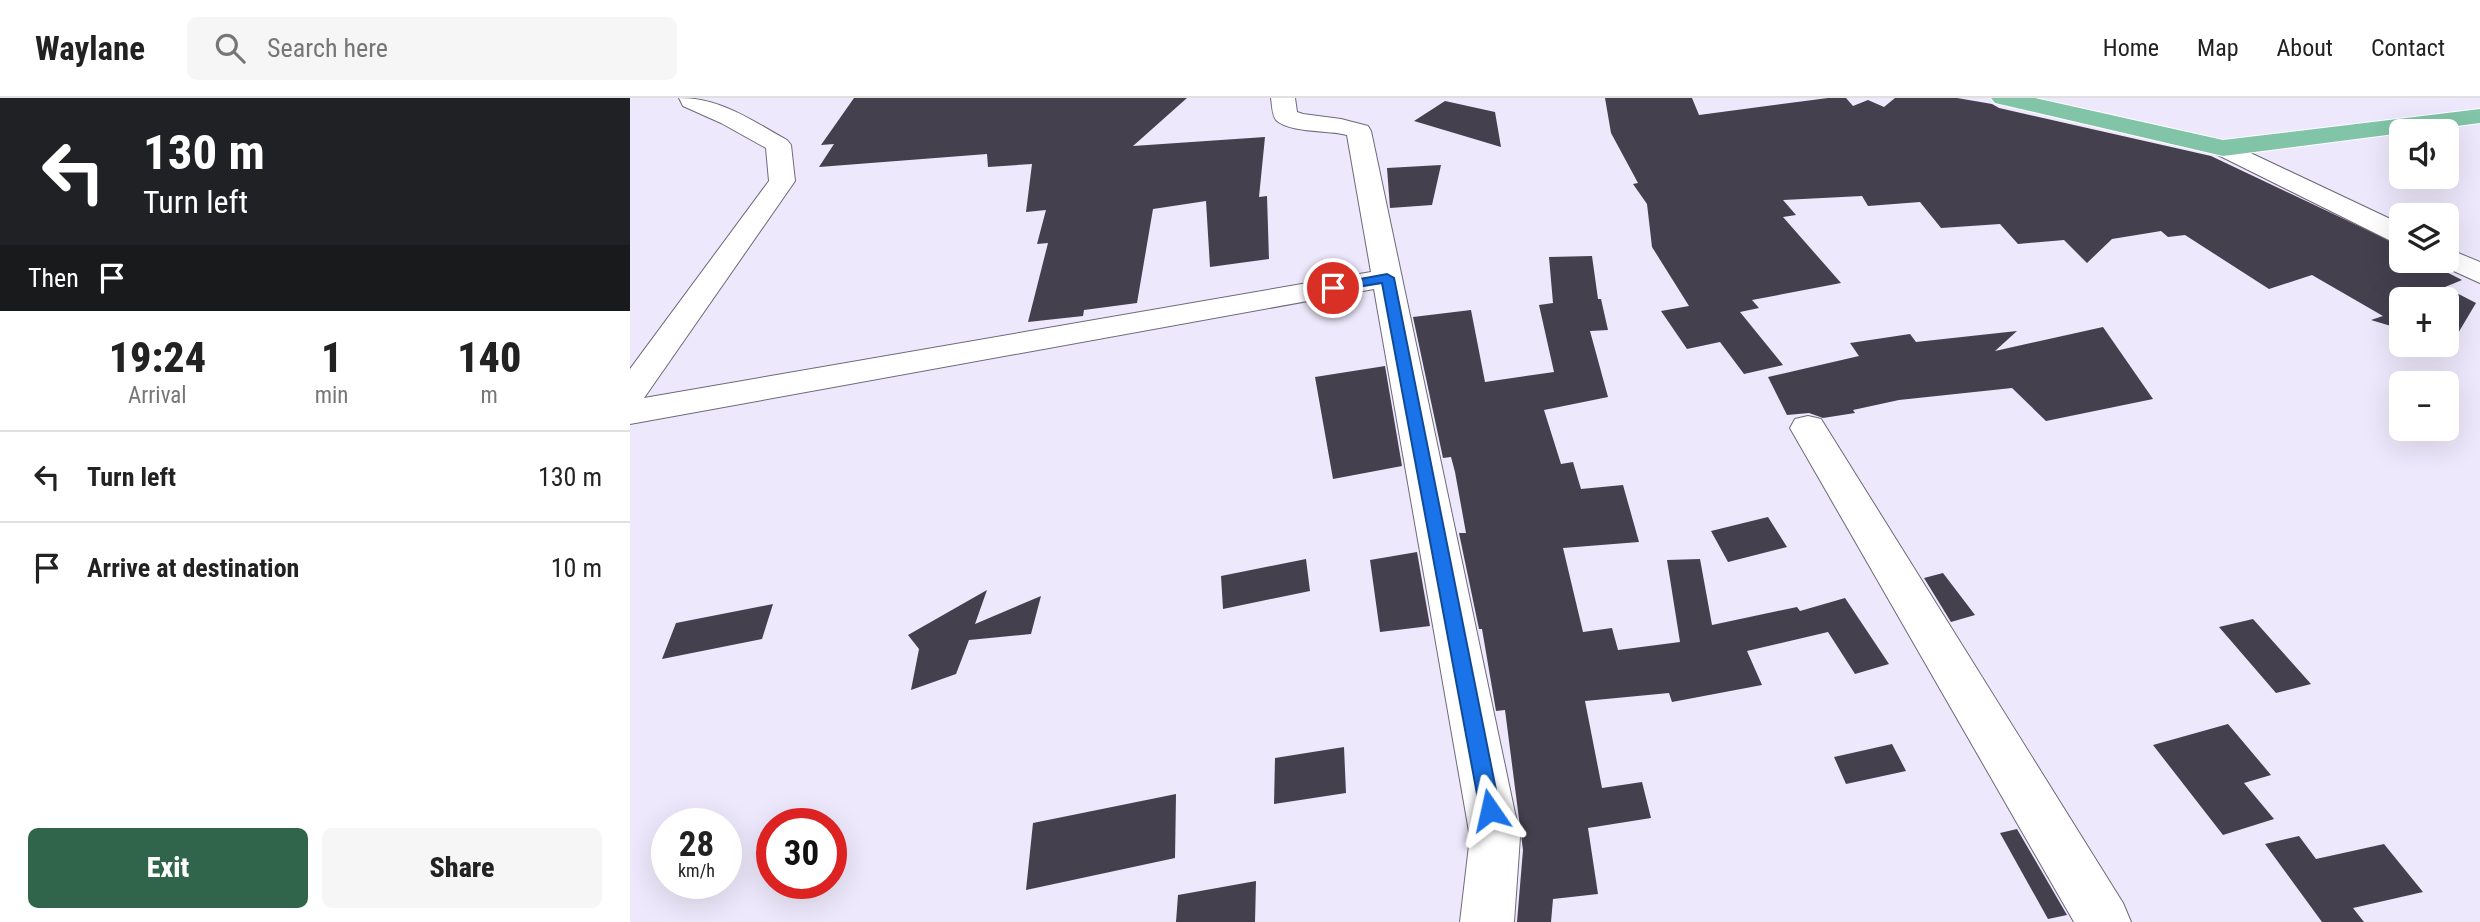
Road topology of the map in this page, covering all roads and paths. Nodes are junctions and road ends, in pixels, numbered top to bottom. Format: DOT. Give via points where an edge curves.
graph roads {
  1 [pos="691,98"];
  2 [pos="1283,98"];
  3 [pos="2003,98"];
  4 [pos="2480,116"];
  5 [pos="2223,148"];
  6 [pos="2389,229"];
  7 [pos="2459,264"];
  8 [pos="2480,274"];
  9 [pos="1387,278"];
  10 [pos="630,393"];
  11 [pos="630,412"];
  12 [pos="1808,428"];
  13 [pos="1487,922"];
  14 [pos="2104,922"];
  1 -- 10 [label="street" via="778,145 782,181"];
  2 -- 9 [label="street" via="1286,116 1296,121 1359,131"];
  3 -- 5 [label="main road"];
  4 -- 5 [label="main road"];
  5 -- 6 [label="street"];
  7 -- 8 [label="street"];
  9 -- 11 [label="street"];
  9 -- 13 [label="street" via="1495,837"];
  12 -- 14 [label="street"];
}
